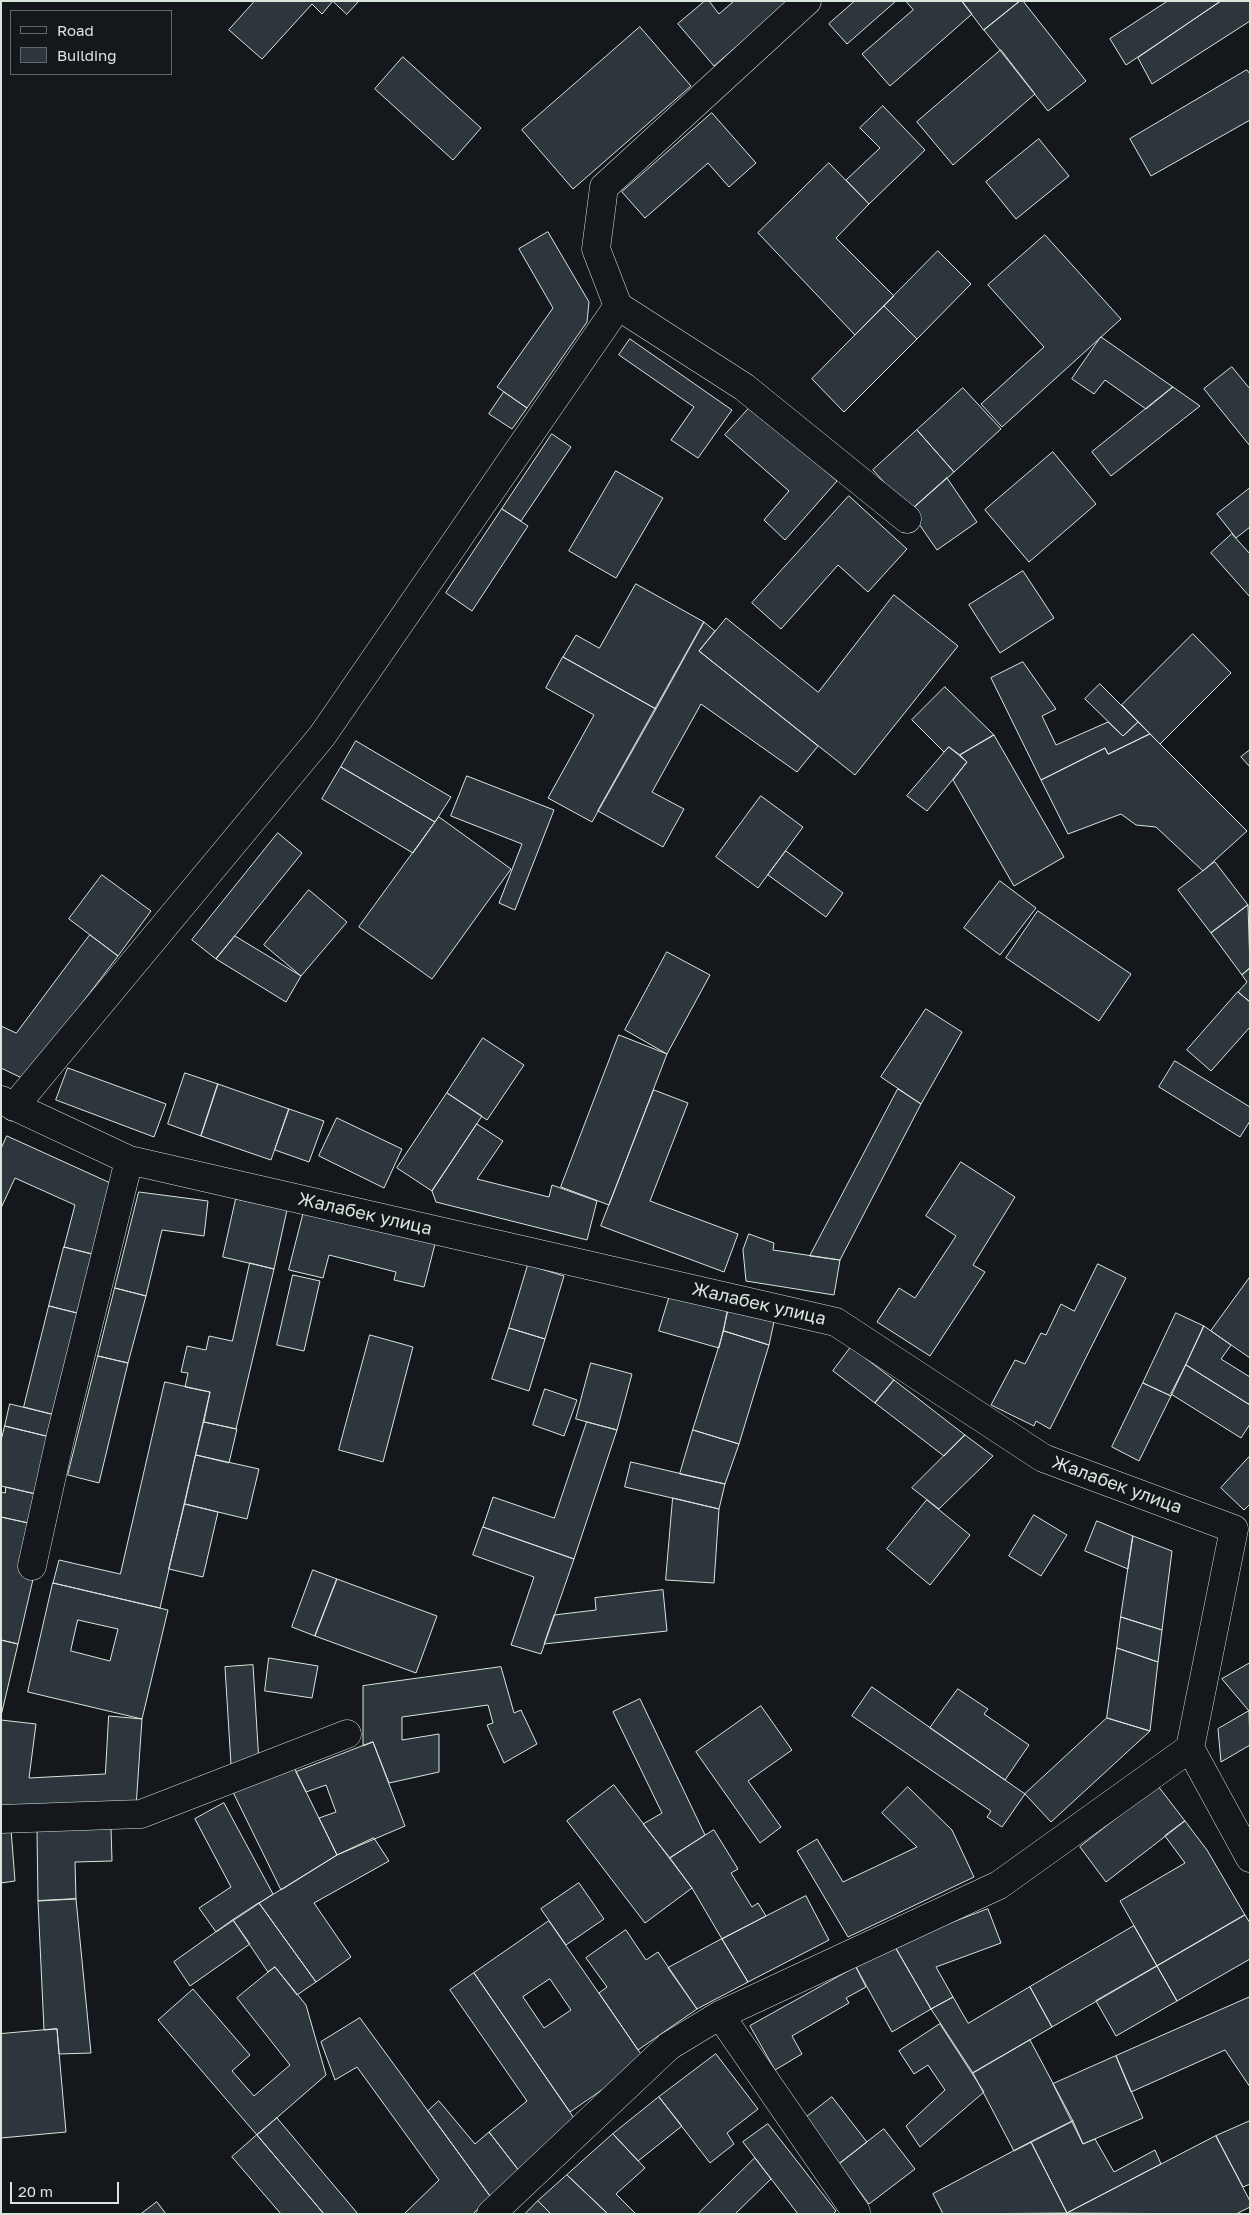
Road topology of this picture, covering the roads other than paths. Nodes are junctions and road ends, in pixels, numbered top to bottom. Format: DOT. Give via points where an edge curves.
graph roads {
  1 [pos="806,1"];
  2 [pos="618,306"];
  3 [pos="907,519"];
  4 [pos="8,1103"];
  5 [pos="129,1160"];
  6 [pos="1242,1522"];
  7 [pos="32,1566"];
  8 [pos="347,1734"];
  9 [pos="1190,1748"];
  10 [pos="1,1819"];
  11 [pos="1250,1858"];
  12 [pos="720,2015"];
  13 [pos="856,2212"];
  14 [pos="491,2214"];
  1 -- 2 [label="street" via="604,186 596,249"];
  2 -- 3 [label="street" via="744,387"];
  2 -- 4 [label="street" via="322,736"];
  4 -- 5 [label="street, Жалабек улица"];
  5 -- 6 [label="street, Жалабек улица" via="836,1322 1043,1458"];
  5 -- 7 [label="street"];
  6 -- 9 [label="street, Жалабек улица"];
  8 -- 10 [label="street" via="141,1814"];
  9 -- 11 [label="street"];
  9 -- 12 [label="street" via="999,1885"];
  12 -- 13 [label="street"];
  12 -- 14 [label="street" via="668,2046"];
}
